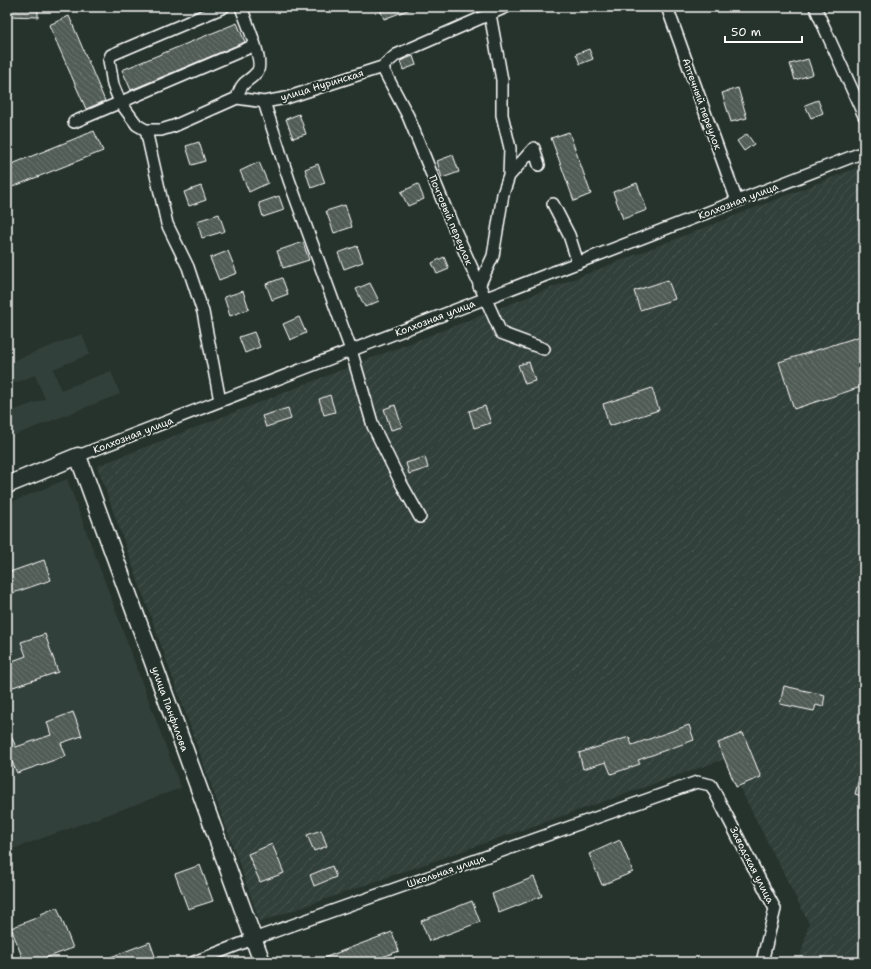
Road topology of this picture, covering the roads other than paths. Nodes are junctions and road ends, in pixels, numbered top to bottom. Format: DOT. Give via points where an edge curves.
graph roads {
  1 [pos="224,7"];
  2 [pos="241,7"];
  3 [pos="506,7"];
  4 [pos="668,7"];
  5 [pos="815,7"];
  6 [pos="490,14"];
  7 [pos="255,45"];
  8 [pos="382,67"];
  9 [pos="237,98"];
  10 [pos="120,102"];
  11 [pos="264,102"];
  12 [pos="864,116"];
  13 [pos="74,122"];
  14 [pos="146,130"];
  15 [pos="864,152"];
  16 [pos="539,165"];
  17 [pos="509,176"];
  18 [pos="737,201"];
  19 [pos="553,204"];
  20 [pos="578,263"];
  21 [pos="479,286"];
  22 [pos="485,299"];
  23 [pos="544,349"];
  24 [pos="352,350"];
  25 [pos="220,401"];
  26 [pos="78,456"];
  27 [pos="7,485"];
  28 [pos="420,518"];
  29 [pos="698,782"];
  30 [pos="254,939"];
  31 [pos="194,962"];
  32 [pos="262,962"];
  33 [pos="762,962"];
  1 -- 10 [label="street" via="111,55 109,60 113,85"];
  2 -- 7 [label="street"];
  3 -- 6 [label="street, улица Нуринская"];
  4 -- 18 [label="street, Аптечный переулок"];
  5 -- 12 [label="street"];
  6 -- 8 [label="street, улица Нуринская" via="396,55"];
  6 -- 17 [label="street" via="502,80 502,115 510,148"];
  7 -- 9 [label="street" via="259,67 241,86"];
  7 -- 10 [label="street"];
  8 -- 11 [label="street, улица Нуринская" via="286,98"];
  8 -- 21 [label="street, Почтовый переулок" via="408,116"];
  9 -- 11 [label="street, улица Нуринская"];
  9 -- 14 [label="street" via="174,126 161,130"];
  10 -- 13 [label="street"];
  10 -- 14 [label="street" via="137,125"];
  11 -- 24 [label="street" via="289,180"];
  14 -- 25 [label="street" via="167,224 188,267 203,312"];
  15 -- 18 [label="street, Колхозная улица"];
  16 -- 17 [label="street" via="534,148"];
  17 -- 21 [label="street" via="503,194 493,256"];
  18 -- 20 [label="street, Колхозная улица"];
  19 -- 20 [label="street" via="569,235"];
  20 -- 22 [label="street, Колхозная улица"];
  21 -- 22 [label="street, Почтовый переулок"];
  22 -- 23 [label="street, Почтовый переулок" via="501,333"];
  22 -- 24 [label="street, Колхозная улица"];
  24 -- 25 [label="street, Колхозная улица"];
  24 -- 28 [label="street" via="373,426"];
  25 -- 26 [label="street, Колхозная улица"];
  26 -- 27 [label="street, Колхозная улица"];
  26 -- 30 [label="street, улица Панфилова"];
  29 -- 30 [label="street, Школьная улица"];
  29 -- 33 [label="street, Заводская улица" via="711,785 775,909"];
  30 -- 31 [label="street, Школьная улица"];
  30 -- 32 [label="street, улица Панфилова"];
}
